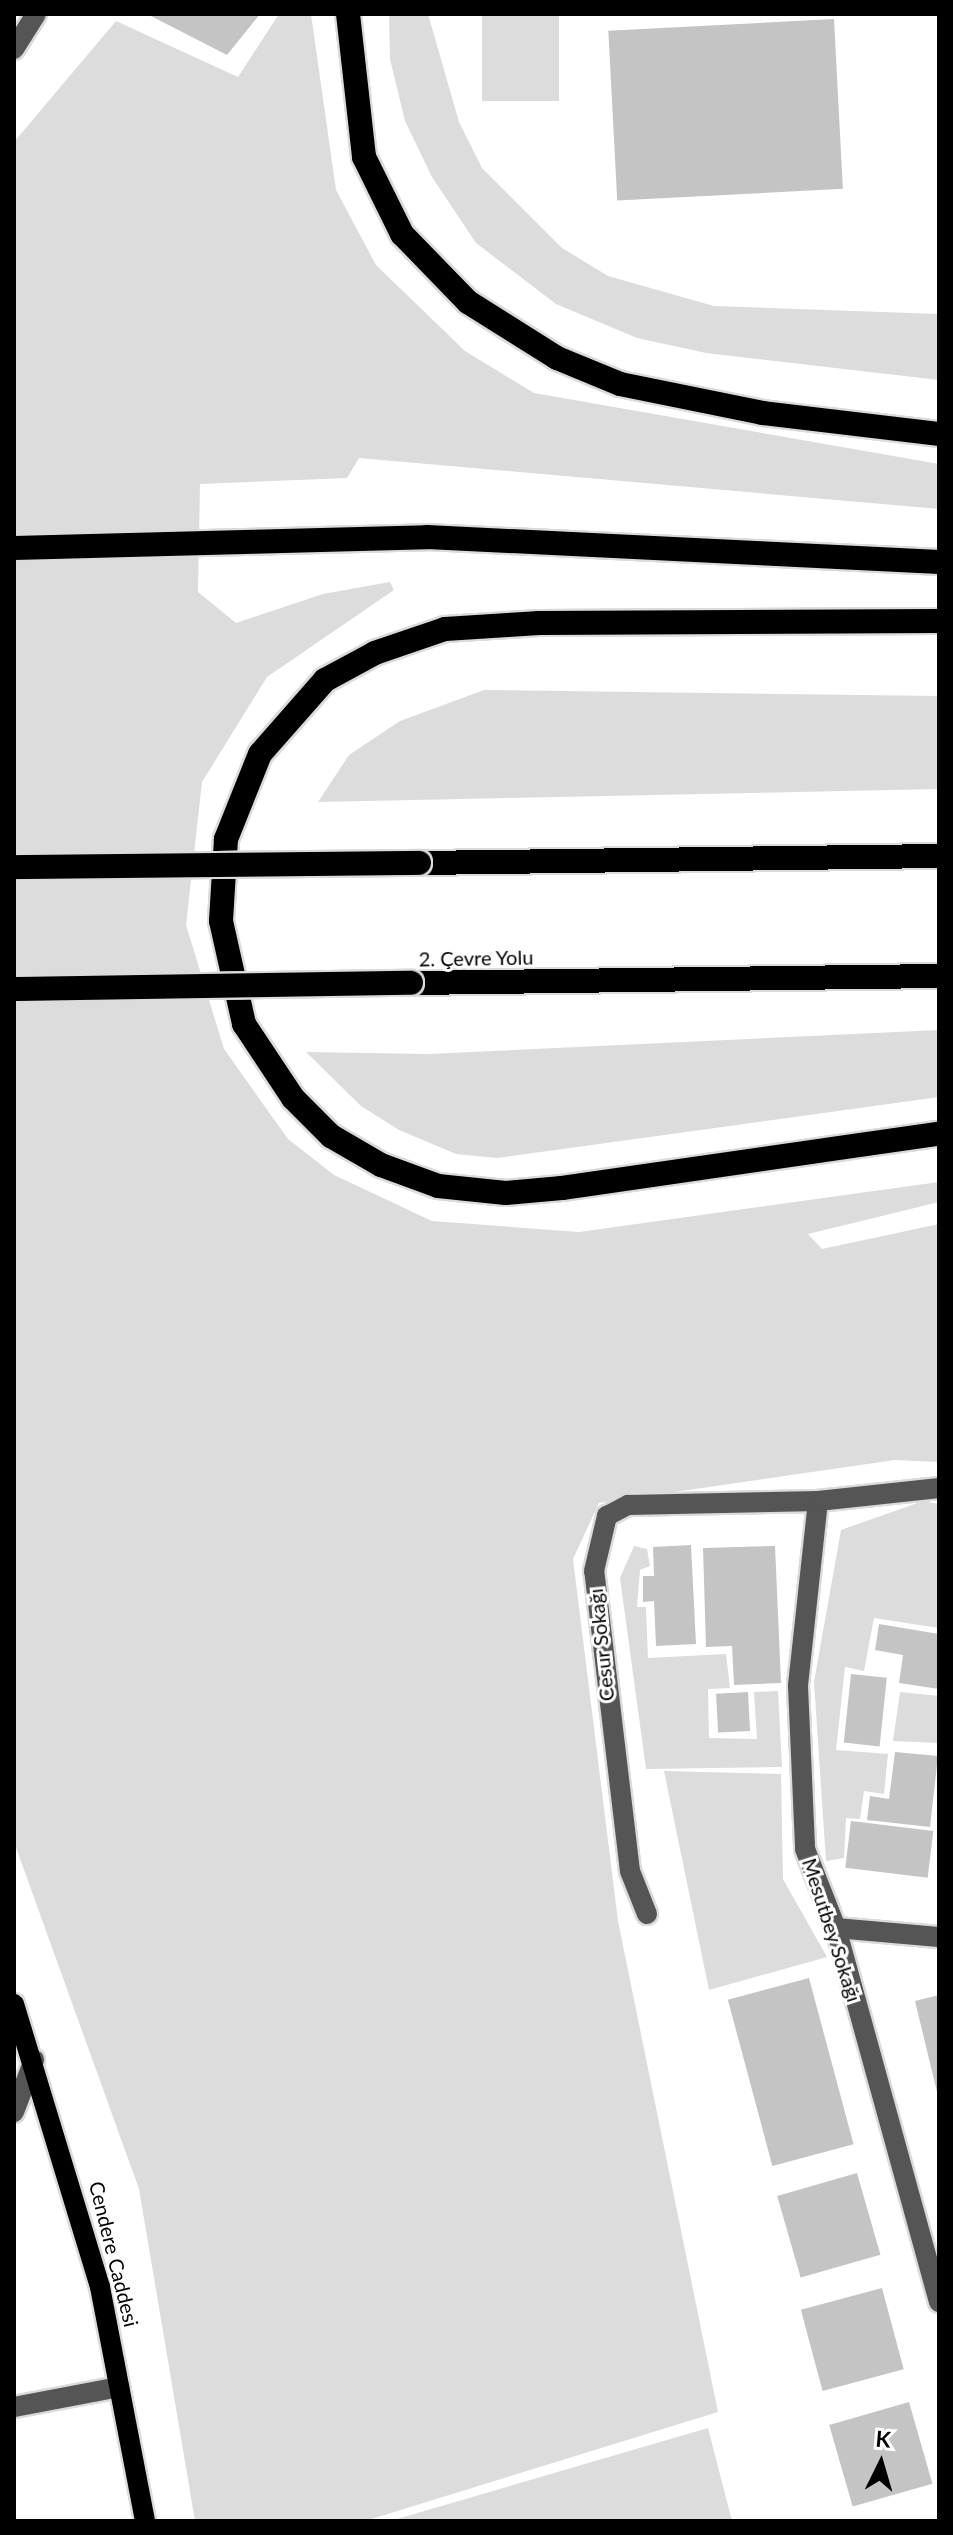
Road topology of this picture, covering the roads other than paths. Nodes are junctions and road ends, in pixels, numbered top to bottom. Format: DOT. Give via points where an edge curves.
graph roads {
  1 [pos="36,14"];
  2 [pos="348,14"];
  3 [pos="14,49"];
  4 [pos="939,434"];
  5 [pos="14,548"];
  6 [pos="939,562"];
  7 [pos="939,621"];
  8 [pos="939,856"];
  9 [pos="14,867"];
  10 [pos="939,976"];
  11 [pos="14,989"];
  12 [pos="939,1134"];
  13 [pos="939,1488"];
  14 [pos="818,1501"];
  15 [pos="647,1914"];
  16 [pos="836,1928"];
  17 [pos="939,1937"];
  18 [pos="14,2004"];
  19 [pos="34,2060"];
  20 [pos="14,2112"];
  21 [pos="939,2302"];
  22 [pos="119,2387"];
  23 [pos="14,2407"];
  24 [pos="145,2521"];
  1 -- 3 [label="street"];
  2 -- 4 [label="highway" via="364,157 402,234 468,302 557,358 620,384 763,413"];
  5 -- 6 [label="highway" via="525,538"];
  7 -- 12 [label="highway" via="539,623 445,629 375,653 325,680 260,754 226,839 221,921 244,1024 293,1098 331,1136 438,1186 506,1193 562,1188"];
  8 -- 9 [label="highway, bridge"];
  10 -- 11 [label="highway, 2. Çevre Yolu, bridge"];
  13 -- 14 [label="street, Cesur Sokağı"];
  14 -- 15 [label="street, Cesur Sokağı" via="628,1505 607,1516 594,1571 630,1871"];
  14 -- 16 [label="street, Mesutbey Sokağı" via="798,1686 801,1815 813,1883"];
  16 -- 17 [label="street"];
  16 -- 21 [label="street, Mesutbey Sokağı"];
  18 -- 19 [label="main road, Cendere Caddesi"];
  19 -- 20 [label="street"];
  19 -- 22 [label="main road, Cendere Caddesi" via="78,2202"];
  22 -- 23 [label="street"];
  22 -- 24 [label="main road, Cendere Caddesi"];
}
